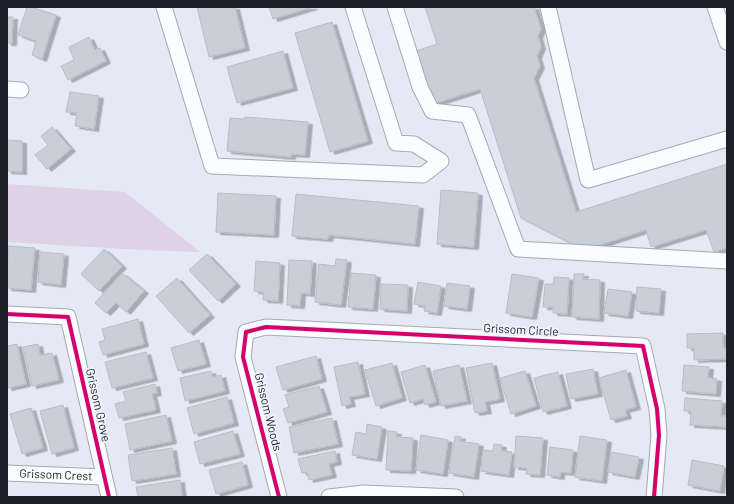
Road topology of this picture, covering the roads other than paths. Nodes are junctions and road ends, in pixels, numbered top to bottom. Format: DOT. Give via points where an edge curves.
graph roads {
  1 [pos="164,7"];
  2 [pos="353,7"];
  3 [pos="395,7"];
  4 [pos="548,7"];
  5 [pos="715,7"];
  6 [pos="727,42"];
  7 [pos="727,139"];
  8 [pos="727,261"];
  9 [pos="7,314"];
  10 [pos="246,332"];
  11 [pos="7,473"];
  12 [pos="104,477"];
  13 [pos="109,497"];
  14 [pos="279,497"];
  15 [pos="330,497"];
  16 [pos="456,497"];
  17 [pos="654,497"];
  1 -- 2 [label="street" via="212,166 422,175 441,161 414,144 396,143"];
  3 -- 8 [label="street" via="420,87 432,111 468,114 518,249"];
  4 -- 7 [label="street" via="588,180"];
  5 -- 6 [label="street"];
  9 -- 12 [label="street, Grissom Grove" via="68,316"];
  10 -- 14 [label="street, Grissom Woods" via="243,357"];
  10 -- 17 [label="street, Grissom Circle" via="266,327 643,346 659,435"];
  11 -- 12 [label="street, Grissom Crest"];
  12 -- 13 [label="street, Grissom Grove"];
  15 -- 16 [label="street" via="364,493"];
}
